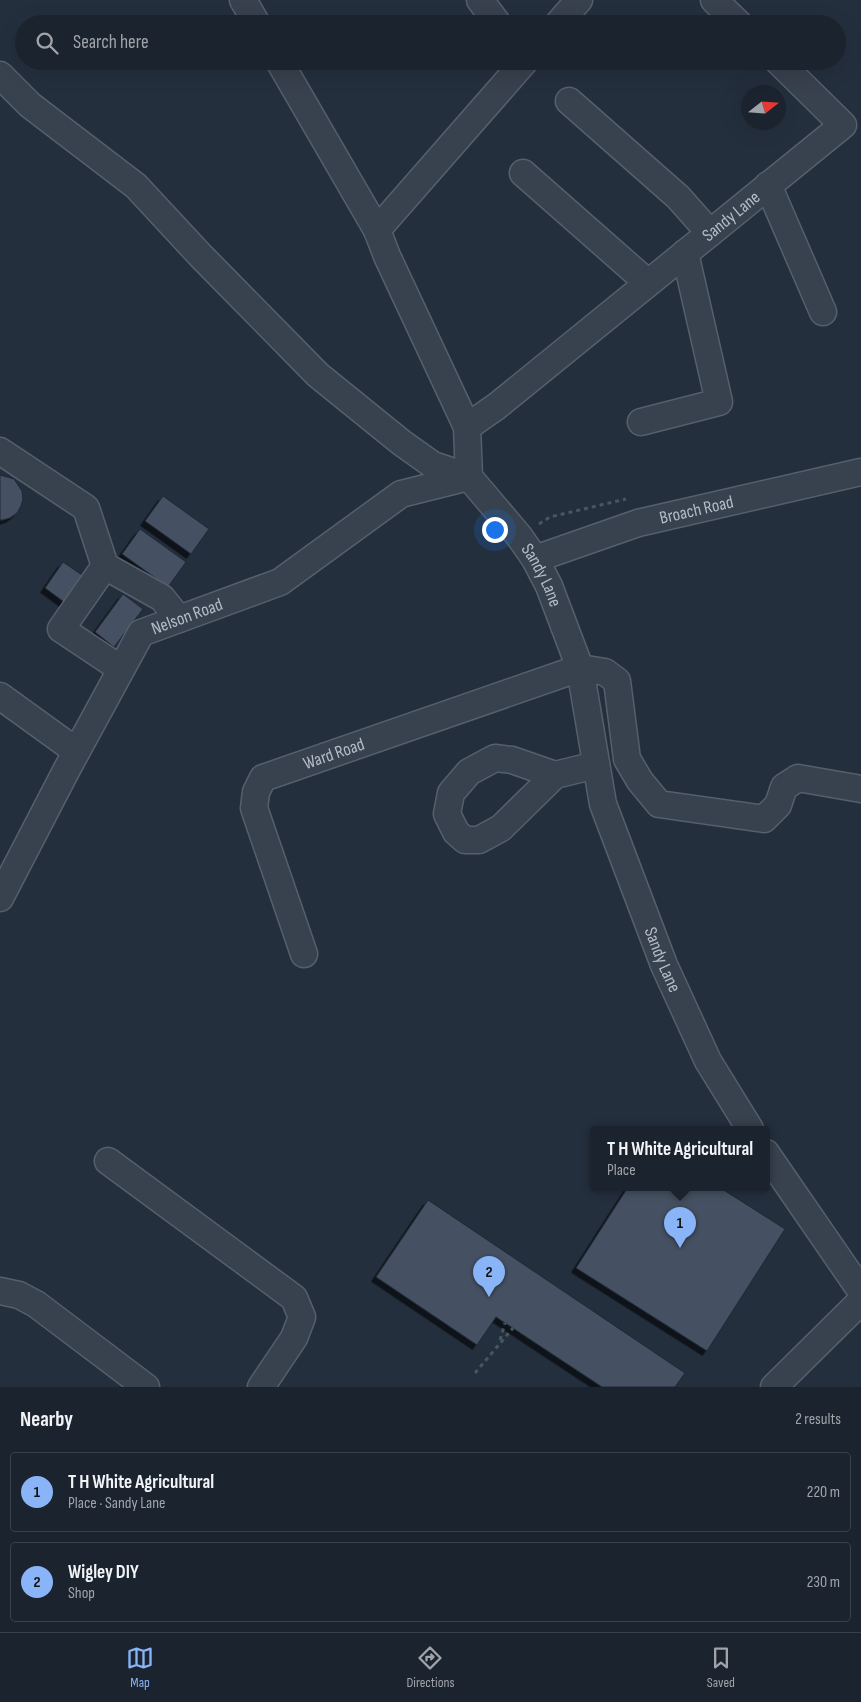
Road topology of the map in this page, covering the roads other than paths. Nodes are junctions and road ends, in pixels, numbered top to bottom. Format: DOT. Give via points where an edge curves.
graph roads {
  1 [pos="243,0"];
  2 [pos="480,0"];
  3 [pos="579,0"];
  4 [pos="714,0"];
  5 [pos="252,15"];
  6 [pos="491,15"];
  7 [pos="566,15"];
  8 [pos="730,15"];
  9 [pos="284,70"];
  10 [pos="517,70"];
  11 [pos="789,70"];
  12 [pos="0,76"];
  13 [pos="569,101"];
  14 [pos="852,122"];
  15 [pos="523,173"];
  16 [pos="768,185"];
  17 [pos="377,230"];
  18 [pos="710,233"];
  19 [pos="685,253"];
  20 [pos="648,283"];
  21 [pos="823,312"];
  22 [pos="641,422"];
  23 [pos="467,427"];
  24 [pos="0,451"];
  25 [pos="861,472"];
  26 [pos="469,476"];
  27 [pos="536,559"];
  28 [pos="105,566"];
  29 [pos="179,619"];
  30 [pos="580,668"];
  31 [pos="122,669"];
  32 [pos="0,696"];
  33 [pos="76,751"];
  34 [pos="596,765"];
  35 [pos="555,775"];
  36 [pos="861,788"];
  37 [pos="0,898"];
  38 [pos="304,954"];
  39 [pos="748,1126"];
  40 [pos="108,1160"];
  41 [pos="770,1160"];
  42 [pos="0,1291"];
  43 [pos="861,1291"];
  44 [pos="861,1301"];
  45 [pos="146,1387"];
  46 [pos="262,1387"];
  47 [pos="774,1387"];
  1 -- 5 [label="street"];
  2 -- 6 [label="street"];
  3 -- 7 [label="street"];
  4 -- 8 [label="street"];
  9 -- 17 [label="street"];
  10 -- 17 [label="street"];
  11 -- 14 [label="street, Sandy Lane"];
  12 -- 26 [label="street" via="30,105 136,186 318,375 433,465"];
  13 -- 18 [label="street" via="678,197"];
  14 -- 16 [label="street, Sandy Lane"];
  15 -- 20 [label="street"];
  16 -- 18 [label="street, Sandy Lane"];
  16 -- 21 [label="street"];
  17 -- 23 [label="street"];
  18 -- 19 [label="street, Sandy Lane"];
  19 -- 20 [label="street, Sandy Lane"];
  19 -- 22 [label="street" via="719,402"];
  20 -- 23 [label="street, Sandy Lane"];
  23 -- 26 [label="street"];
  24 -- 28 [label="street" via="86,508"];
  25 -- 27 [label="street, Broach Road" via="638,523"];
  26 -- 27 [label="street, Sandy Lane"];
  26 -- 29 [label="street, Nelson Road" via="401,494 280,582"];
  27 -- 30 [label="street, Sandy Lane"];
  28 -- 29 [label="street" via="162,598"];
  28 -- 31 [label="street" via="61,629"];
  29 -- 31 [label="street, Nelson Road" via="141,632"];
  30 -- 34 [label="street, Sandy Lane"];
  30 -- 36 [label="street" via="605,672 617,681 627,759 659,804 764,819 778,805 784,787 798,778"];
  30 -- 38 [label="street, Ward Road" via="263,778 256,792 254,808"];
  31 -- 33 [label="street, Nelson Road"];
  32 -- 33 [label="street"];
  33 -- 37 [label="street, Nelson Road"];
  34 -- 35 [label="street"];
  34 -- 39 [label="street, Sandy Lane" via="603,804 664,965 708,1061"];
  40 -- 46 [label="street" via="294,1298 302,1317 294,1338"];
  41 -- 43 [label="street"];
  42 -- 45 [label="street" via="19,1295 36,1304"];
  44 -- 47 [label="street"];
}
